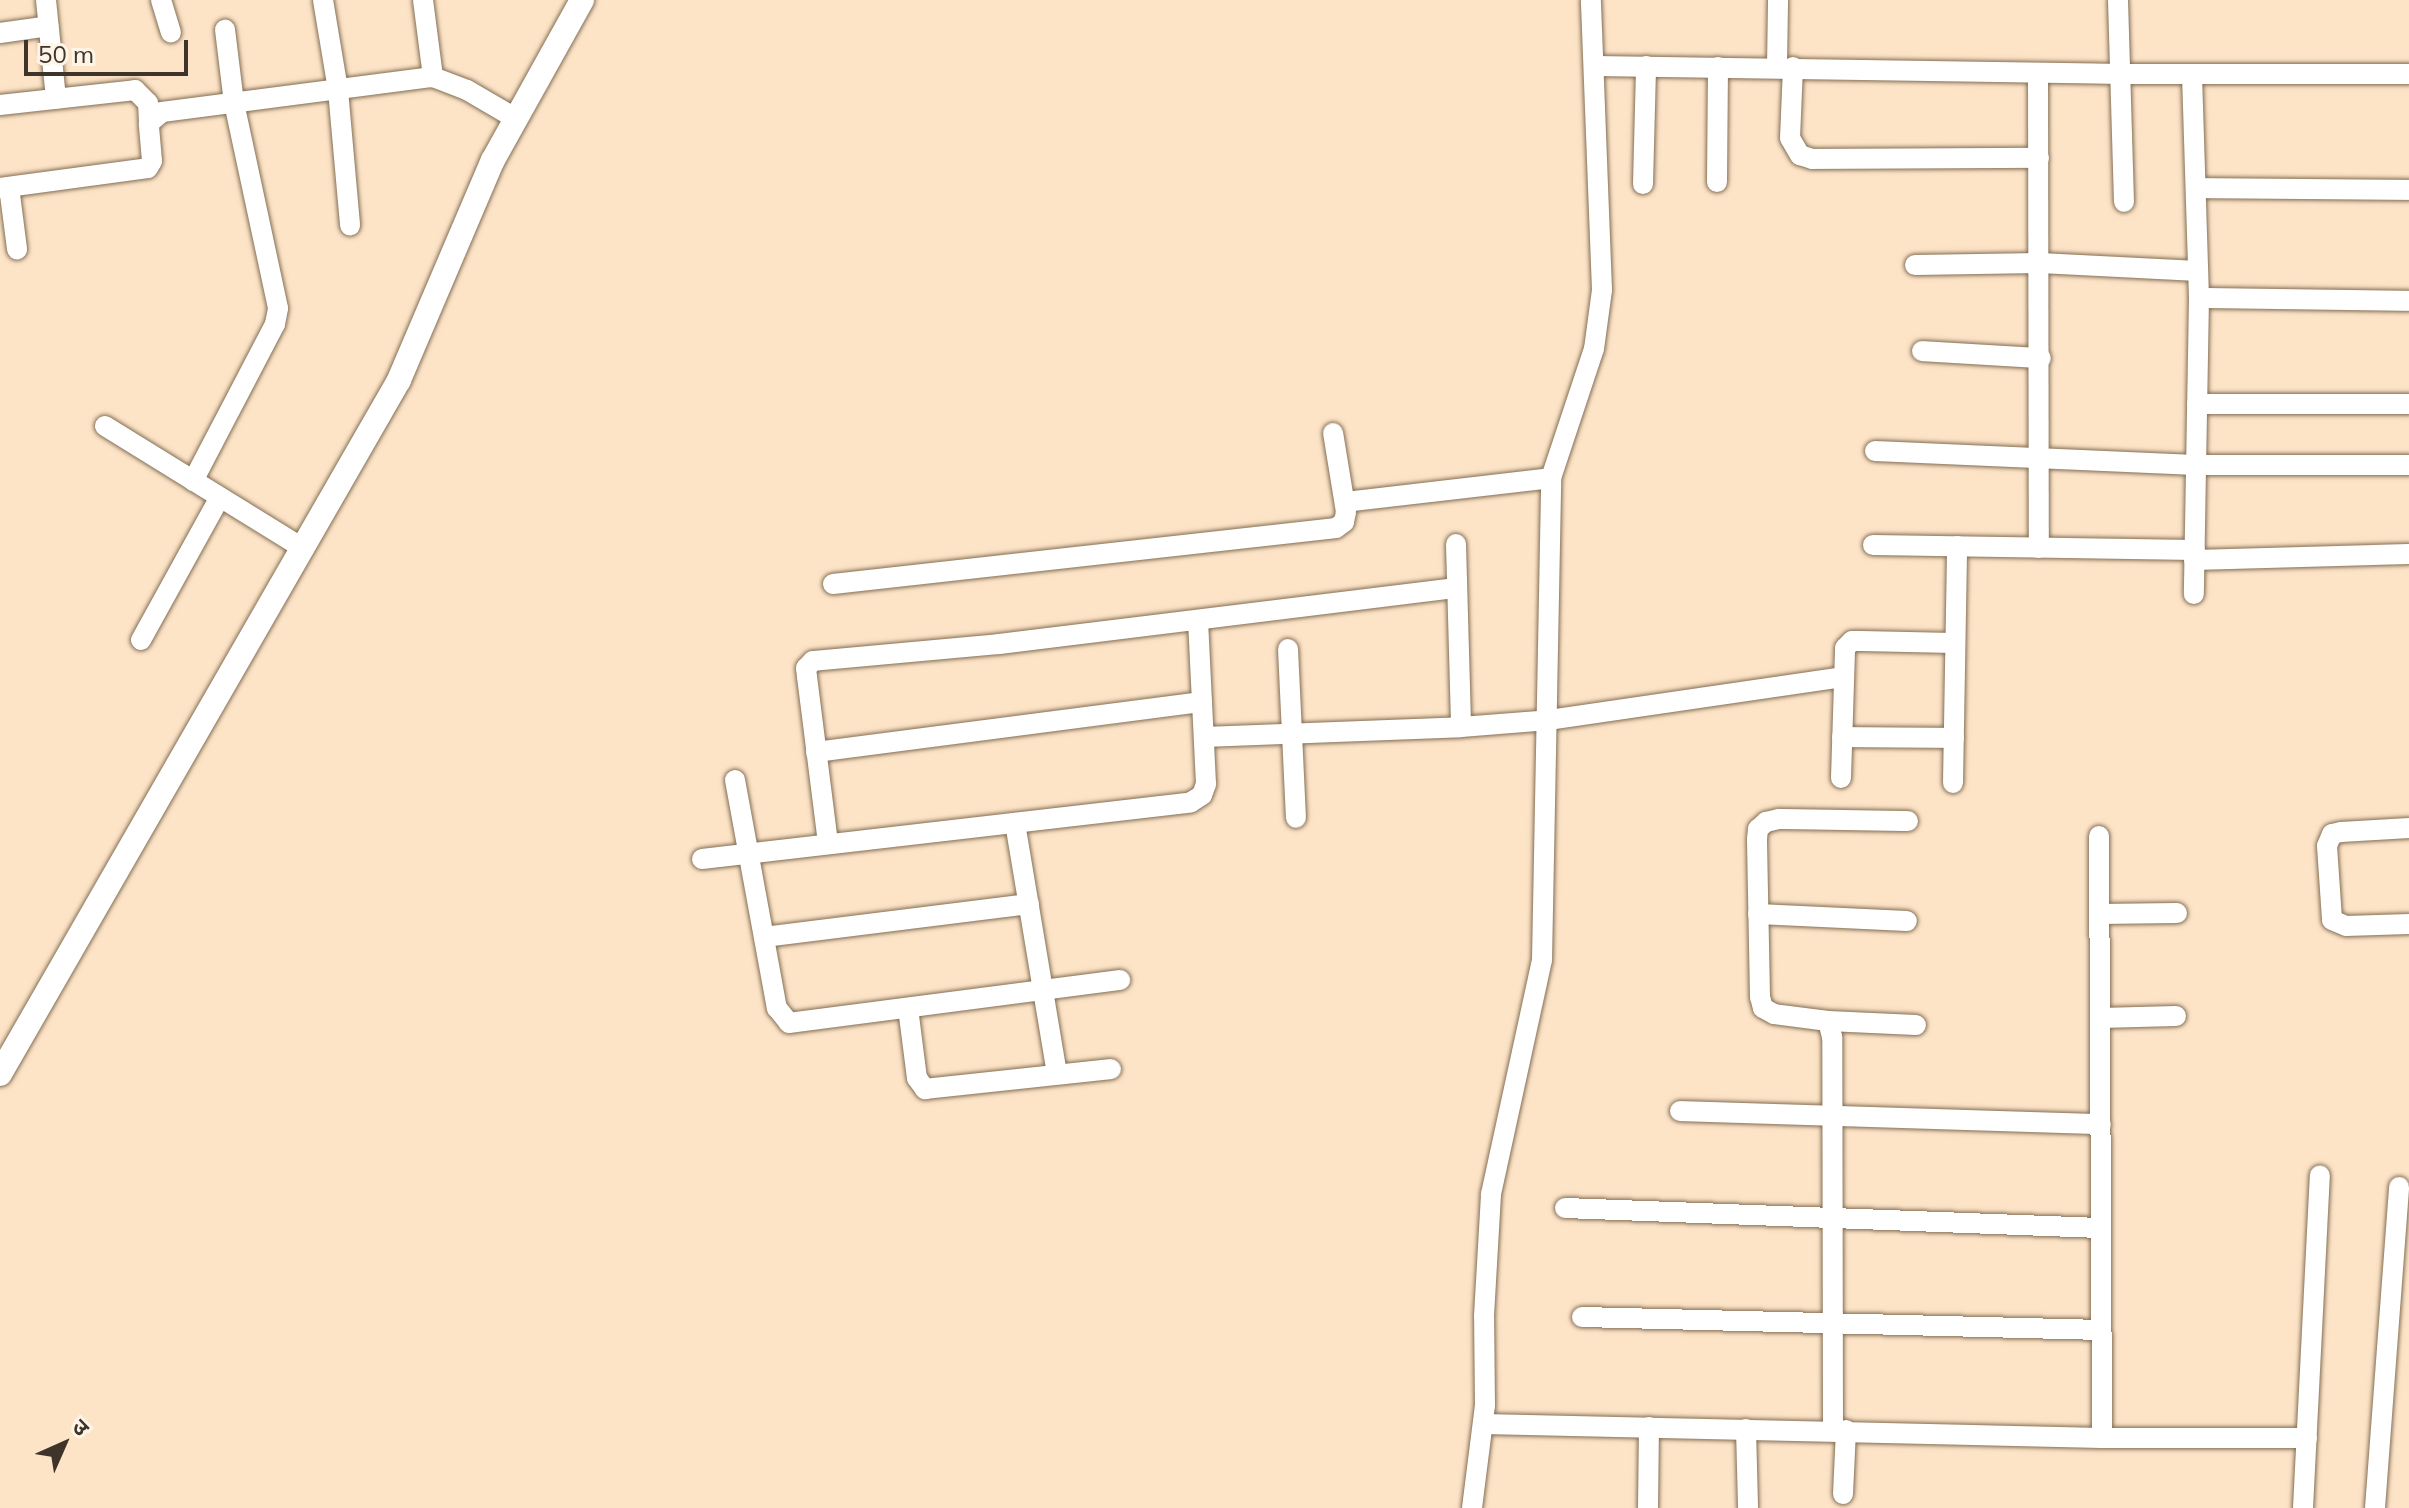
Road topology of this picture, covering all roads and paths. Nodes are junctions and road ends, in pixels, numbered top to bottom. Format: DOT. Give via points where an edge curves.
graph roads {
  1 [pos="46,0"];
  2 [pos="161,0"];
  3 [pos="323,0"];
  4 [pos="439,0"];
  5 [pos="582,0"];
  6 [pos="1591,0"];
  7 [pos="1778,0"];
  8 [pos="2118,0"];
  9 [pos="424,9"];
  10 [pos="49,26"];
  11 [pos="225,30"];
  12 [pos="0,33"];
  13 [pos="171,33"];
  14 [pos="1595,66"];
  15 [pos="1646,66"];
  16 [pos="1718,67"];
  17 [pos="1785,67"];
  18 [pos="2038,73"];
  19 [pos="2121,74"];
  20 [pos="2409,74"];
  21 [pos="2192,75"];
  22 [pos="433,77"];
  23 [pos="338,90"];
  24 [pos="56,98"];
  25 [pos="234,103"];
  26 [pos="0,105"];
  27 [pos="515,118"];
  28 [pos="149,123"];
  29 [pos="2039,158"];
  30 [pos="1717,182"];
  31 [pos="1643,184"];
  32 [pos="4,187"];
  33 [pos="2197,188"];
  34 [pos="2409,190"];
  35 [pos="2124,202"];
  36 [pos="350,225"];
  37 [pos="17,249"];
  38 [pos="2040,263"];
  39 [pos="1915,265"];
  40 [pos="2198,271"];
  41 [pos="2199,298"];
  42 [pos="2409,301"];
  43 [pos="1922,351"];
  44 [pos="2041,358"];
  45 [pos="2197,404"];
  46 [pos="2409,404"];
  47 [pos="105,426"];
  48 [pos="1333,433"];
  49 [pos="1875,451"];
  50 [pos="2042,461"];
  51 [pos="2196,465"];
  52 [pos="2409,465"];
  53 [pos="1551,478"];
  54 [pos="193,481"];
  55 [pos="220,497"];
  56 [pos="1345,502"];
  57 [pos="1456,544"];
  58 [pos="1873,545"];
  59 [pos="1957,546"];
  60 [pos="2039,548"];
  61 [pos="304,549"];
  62 [pos="2409,554"];
  63 [pos="2194,555"];
  64 [pos="833,584"];
  65 [pos="1457,588"];
  66 [pos="2194,594"];
  67 [pos="1198,620"];
  68 [pos="141,640"];
  69 [pos="1955,643"];
  70 [pos="1288,649"];
  71 [pos="1843,677"];
  72 [pos="1202,702"];
  73 [pos="1549,720"];
  74 [pos="1461,727"];
  75 [pos="1293,734"];
  76 [pos="1204,737"];
  77 [pos="1842,737"];
  78 [pos="1954,738"];
  79 [pos="816,752"];
  80 [pos="1841,778"];
  81 [pos="735,780"];
  82 [pos="1953,783"];
  83 [pos="1296,818"];
  84 [pos="1908,821"];
  85 [pos="1015,823"];
  86 [pos="2409,828"];
  87 [pos="2099,836"];
  88 [pos="828,843"];
  89 [pos="748,852"];
  90 [pos="702,859"];
  91 [pos="1029,904"];
  92 [pos="2177,913"];
  93 [pos="1758,914"];
  94 [pos="2100,914"];
  95 [pos="1907,921"];
  96 [pos="2409,924"];
  97 [pos="764,937"];
  98 [pos="1120,980"];
  99 [pos="1043,990"];
  100 [pos="908,1008"];
  101 [pos="2176,1016"];
  102 [pos="2100,1018"];
  103 [pos="1828,1021"];
  104 [pos="1916,1025"];
  105 [pos="1111,1069"];
  106 [pos="0,1074"];
  107 [pos="1057,1074"];
  108 [pos="1680,1111"];
  109 [pos="1833,1116"];
  110 [pos="2101,1124"];
  111 [pos="2320,1175"];
  112 [pos="2399,1187"];
  113 [pos="1565,1208"];
  114 [pos="1834,1218"];
  115 [pos="2101,1228"];
  116 [pos="1582,1317"];
  117 [pos="1832,1323"];
  118 [pos="2101,1330"];
  119 [pos="1483,1424"];
  120 [pos="1649,1427"];
  121 [pos="1746,1429"];
  122 [pos="1840,1430"];
  123 [pos="2102,1438"];
  124 [pos="2307,1438"];
  125 [pos="1843,1494"];
  126 [pos="1472,1508"];
  127 [pos="1648,1508"];
  128 [pos="1748,1508"];
  129 [pos="2303,1508"];
  130 [pos="2375,1508"];
  1 -- 10 [label="street"];
  2 -- 13 [label="street"];
  3 -- 23 [label="street"];
  4 -- 9 [label="street"];
  5 -- 27 [label="street"];
  6 -- 14 [label="street"];
  7 -- 17 [label="street"];
  8 -- 19 [label="street"];
  9 -- 22 [label="street"];
  10 -- 12 [label="street"];
  10 -- 24 [label="street"];
  11 -- 25 [label="street"];
  14 -- 15 [label="street"];
  14 -- 53 [label="street" via="1602,290 1594,349"];
  15 -- 16 [label="street"];
  15 -- 31 [label="street"];
  16 -- 17 [label="street"];
  16 -- 30 [label="street"];
  17 -- 18 [label="street"];
  17 -- 29 [label="street" via="1790,138 1800,155"];
  18 -- 19 [label="street"];
  18 -- 29 [label="street"];
  19 -- 21 [label="street"];
  19 -- 35 [label="street"];
  20 -- 21 [label="street"];
  21 -- 33 [label="street"];
  22 -- 23 [label="street"];
  22 -- 27 [label="street" via="458,85"];
  23 -- 25 [label="street"];
  23 -- 36 [label="street"];
  24 -- 26 [label="street"];
  24 -- 28 [label="street" via="135,90 148,103"];
  25 -- 28 [label="street" via="162,112"];
  25 -- 54 [label="street" via="278,308 275,324"];
  27 -- 61 [label="street" via="399,380"];
  28 -- 32 [label="street" via="148,168"];
  29 -- 38 [label="street"];
  32 -- 37 [label="street"];
  33 -- 34 [label="street"];
  33 -- 40 [label="street"];
  38 -- 39 [label="street"];
  38 -- 40 [label="street"];
  38 -- 44 [label="street"];
  40 -- 41 [label="street"];
  41 -- 42 [label="street"];
  41 -- 45 [label="street"];
  43 -- 44 [label="street"];
  44 -- 50 [label="street"];
  45 -- 46 [label="street"];
  45 -- 51 [label="street"];
  47 -- 54 [label="street"];
  48 -- 56 [label="street"];
  49 -- 50 [label="street"];
  50 -- 51 [label="street"];
  50 -- 60 [label="street"];
  51 -- 52 [label="street"];
  51 -- 63 [label="street"];
  53 -- 56 [label="street"];
  53 -- 73 [label="street"];
  54 -- 55 [label="street"];
  55 -- 61 [label="street"];
  55 -- 68 [label="street"];
  56 -- 64 [label="street" via="1344,522 1321,531"];
  57 -- 65 [label="street"];
  58 -- 59 [label="street"];
  59 -- 60 [label="street"];
  59 -- 69 [label="street"];
  60 -- 63 [label="street"];
  61 -- 106 [label="street"];
  62 -- 63 [label="street"];
  63 -- 66 [label="street"];
  65 -- 67 [label="street"];
  65 -- 74 [label="street"];
  67 -- 72 [label="street"];
  67 -- 79 [label="street" via="813,661 806,668"];
  69 -- 71 [label="street" via="1852,641 1845,648"];
  69 -- 78 [label="street"];
  70 -- 75 [label="street"];
  71 -- 73 [label="street"];
  71 -- 77 [label="street"];
  72 -- 76 [label="street"];
  72 -- 79 [label="street"];
  73 -- 74 [label="street"];
  73 -- 119 [label="street" via="1542,960 1491,1194"];
  74 -- 75 [label="street"];
  75 -- 76 [label="street"];
  75 -- 83 [label="street"];
  76 -- 85 [label="street" via="1206,784 1191,802"];
  77 -- 78 [label="street"];
  77 -- 80 [label="street"];
  78 -- 82 [label="street"];
  79 -- 88 [label="street"];
  81 -- 89 [label="street"];
  84 -- 93 [label="street" via="1766,822 1757,839"];
  85 -- 88 [label="street"];
  85 -- 91 [label="street"];
  86 -- 96 [label="street" via="2341,832 2332,834 2327,846 2332,920 2346,926"];
  87 -- 94 [label="street"];
  88 -- 89 [label="street"];
  89 -- 90 [label="street"];
  89 -- 97 [label="street"];
  91 -- 97 [label="street"];
  91 -- 99 [label="street"];
  92 -- 94 [label="street"];
  93 -- 95 [label="street"];
  93 -- 103 [label="street" via="1763,1008"];
  94 -- 102 [label="street"];
  97 -- 100 [label="street" via="777,1008 789,1023"];
  98 -- 99 [label="street"];
  99 -- 100 [label="street"];
  99 -- 107 [label="street"];
  100 -- 107 [label="street" via="917,1078 925,1089"];
  101 -- 102 [label="street"];
  102 -- 110 [label="street"];
  103 -- 104 [label="street"];
  103 -- 109 [label="street"];
  105 -- 107 [label="street"];
  108 -- 109 [label="street"];
  109 -- 110 [label="street"];
  109 -- 114 [label="street"];
  110 -- 115 [label="street"];
  111 -- 124 [label="street"];
  112 -- 130 [label="street"];
  113 -- 114 [label="street"];
  114 -- 115 [label="street"];
  114 -- 117 [label="street"];
  115 -- 118 [label="street"];
  116 -- 117 [label="street"];
  117 -- 118 [label="street"];
  117 -- 122 [label="street"];
  118 -- 123 [label="street"];
  119 -- 120 [label="street"];
  119 -- 126 [label="street"];
  120 -- 121 [label="street"];
  120 -- 127 [label="street"];
  121 -- 122 [label="street"];
  121 -- 128 [label="street"];
  122 -- 123 [label="street"];
  122 -- 125 [label="street"];
  123 -- 124 [label="street"];
  124 -- 129 [label="street"];
}
